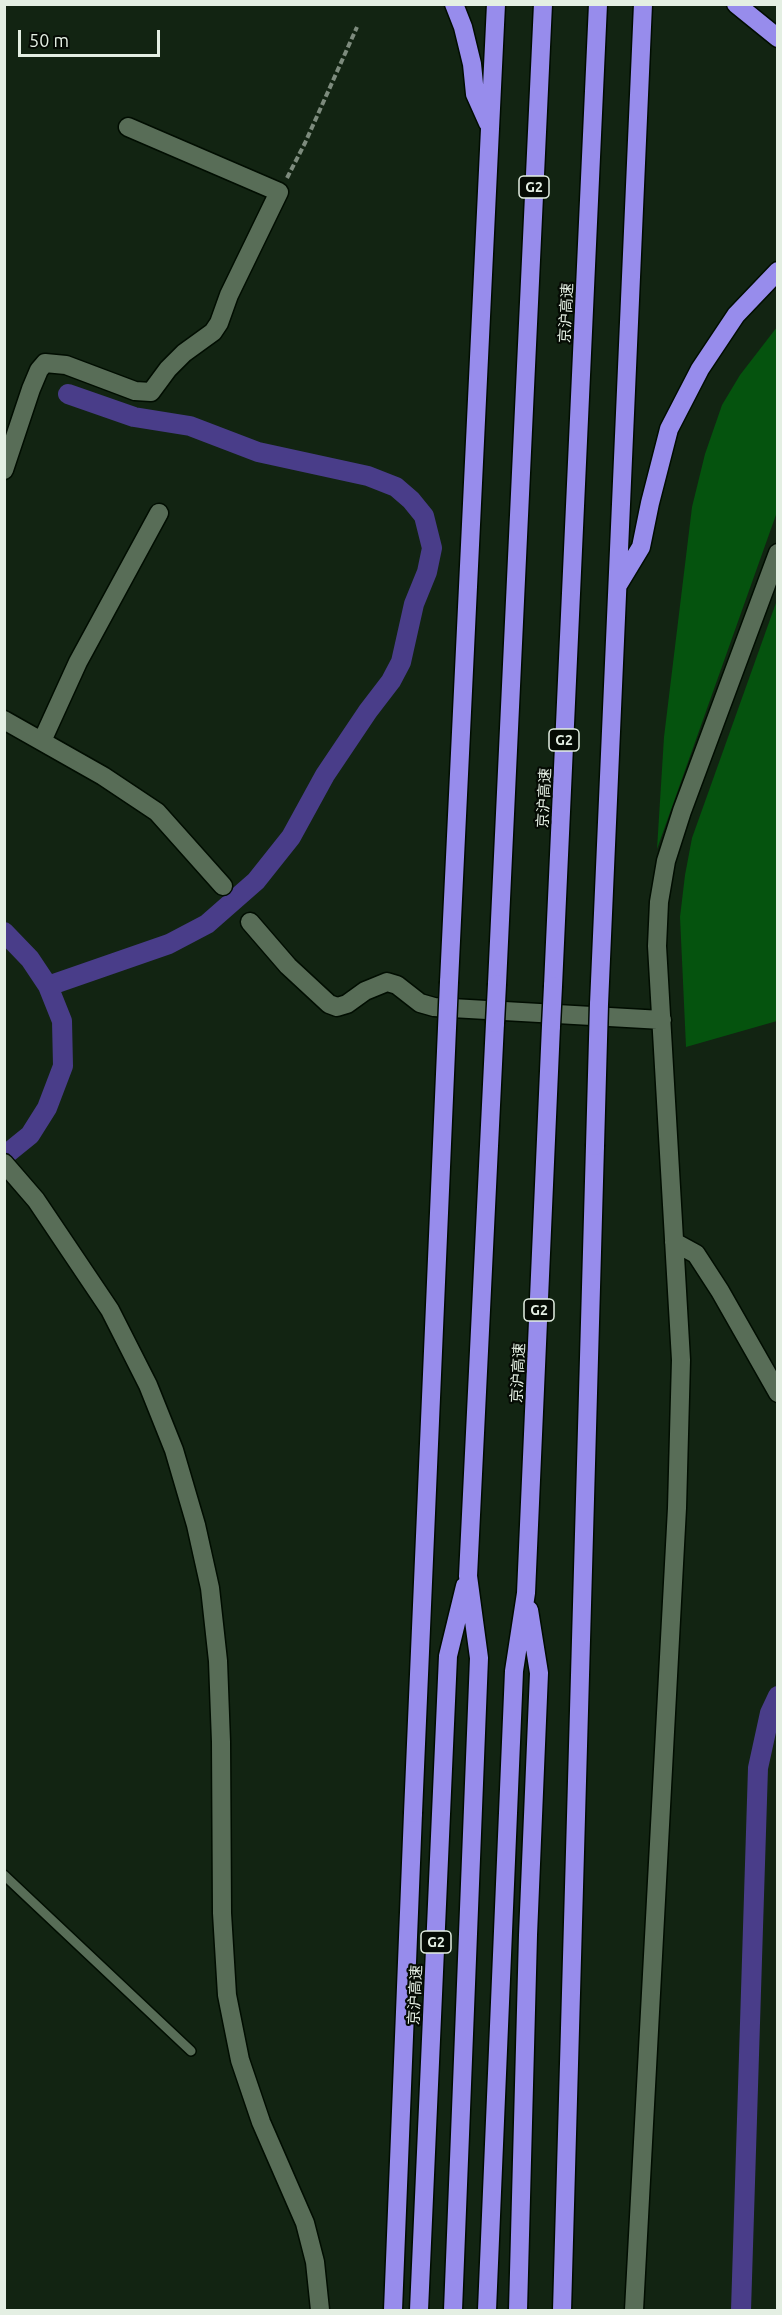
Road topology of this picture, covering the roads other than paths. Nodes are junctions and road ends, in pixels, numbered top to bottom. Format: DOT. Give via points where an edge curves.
graph roads {
  1 [pos="454,4"];
  2 [pos="496,4"];
  3 [pos="543,4"];
  4 [pos="736,4"];
  5 [pos="598,10"];
  6 [pos="642,10"];
  7 [pos="777,38"];
  8 [pos="128,128"];
  9 [pos="490,128"];
  10 [pos="777,271"];
  11 [pos="10,440"];
  12 [pos="4,470"];
  13 [pos="159,513"];
  14 [pos="777,553"];
  15 [pos="617,587"];
  16 [pos="4,720"];
  17 [pos="42,741"];
  18 [pos="223,886"];
  19 [pos="250,922"];
  20 [pos="662,1020"];
  21 [pos="8,1167"];
  22 [pos="674,1242"];
  23 [pos="777,1393"];
  24 [pos="468,1576"];
  25 [pos="526,1593"];
  26 [pos="4,1875"];
  27 [pos="191,2052"];
  28 [pos="320,2310"];
  29 [pos="393,2310"];
  30 [pos="419,2310"];
  31 [pos="453,2310"];
  32 [pos="487,2310"];
  33 [pos="518,2310"];
  34 [pos="562,2310"];
  35 [pos="634,2310"];
  1 -- 9 [label="highway" via="472,64 475,94"];
  2 -- 9 [label="highway"];
  3 -- 24 [label="highway, 京沪高速 / G2, bridge"];
  4 -- 7 [label="highway"];
  5 -- 25 [label="highway, 京沪高速 / G2, bridge"];
  6 -- 15 [label="highway"];
  8 -- 11 [label="street" via="279,192 219,323 168,369 151,392 135,391 66,365 45,363"];
  9 -- 29 [label="highway, bridge" via="448,982"];
  10 -- 15 [label="highway" via="736,315 699,369 669,429 640,547"];
  11 -- 12 [label="street"];
  13 -- 17 [label="street" via="78,662"];
  14 -- 20 [label="street" via="666,861 657,946"];
  15 -- 34 [label="highway, bridge" via="600,1004"];
  16 -- 17 [label="street"];
  17 -- 18 [label="street" via="157,812"];
  19 -- 20 [label="street" via="288,966 329,1004 337,1006 387,982 420,1003 434,1007"];
  20 -- 22 [label="street"];
  21 -- 28 [label="street" via="55,1228 115,1321 148,1385 196,1525 210,1588 218,1661 227,1995 240,2060 261,2122 304,2223 315,2262"];
  22 -- 23 [label="street" via="696,1254"];
  22 -- 35 [label="street" via="681,1360 677,1508"];
  24 -- 30 [label="highway, 京沪高速 / G2" via="448,1656"];
  24 -- 31 [label="highway, 京沪高速 / G2" via="479,1658"];
  25 -- 32 [label="highway, 京沪高速 / G2" via="513,1671"];
  25 -- 33 [label="highway, 京沪高速 / G2" via="539,1673"];
  26 -- 27 [label="lane"];
}
